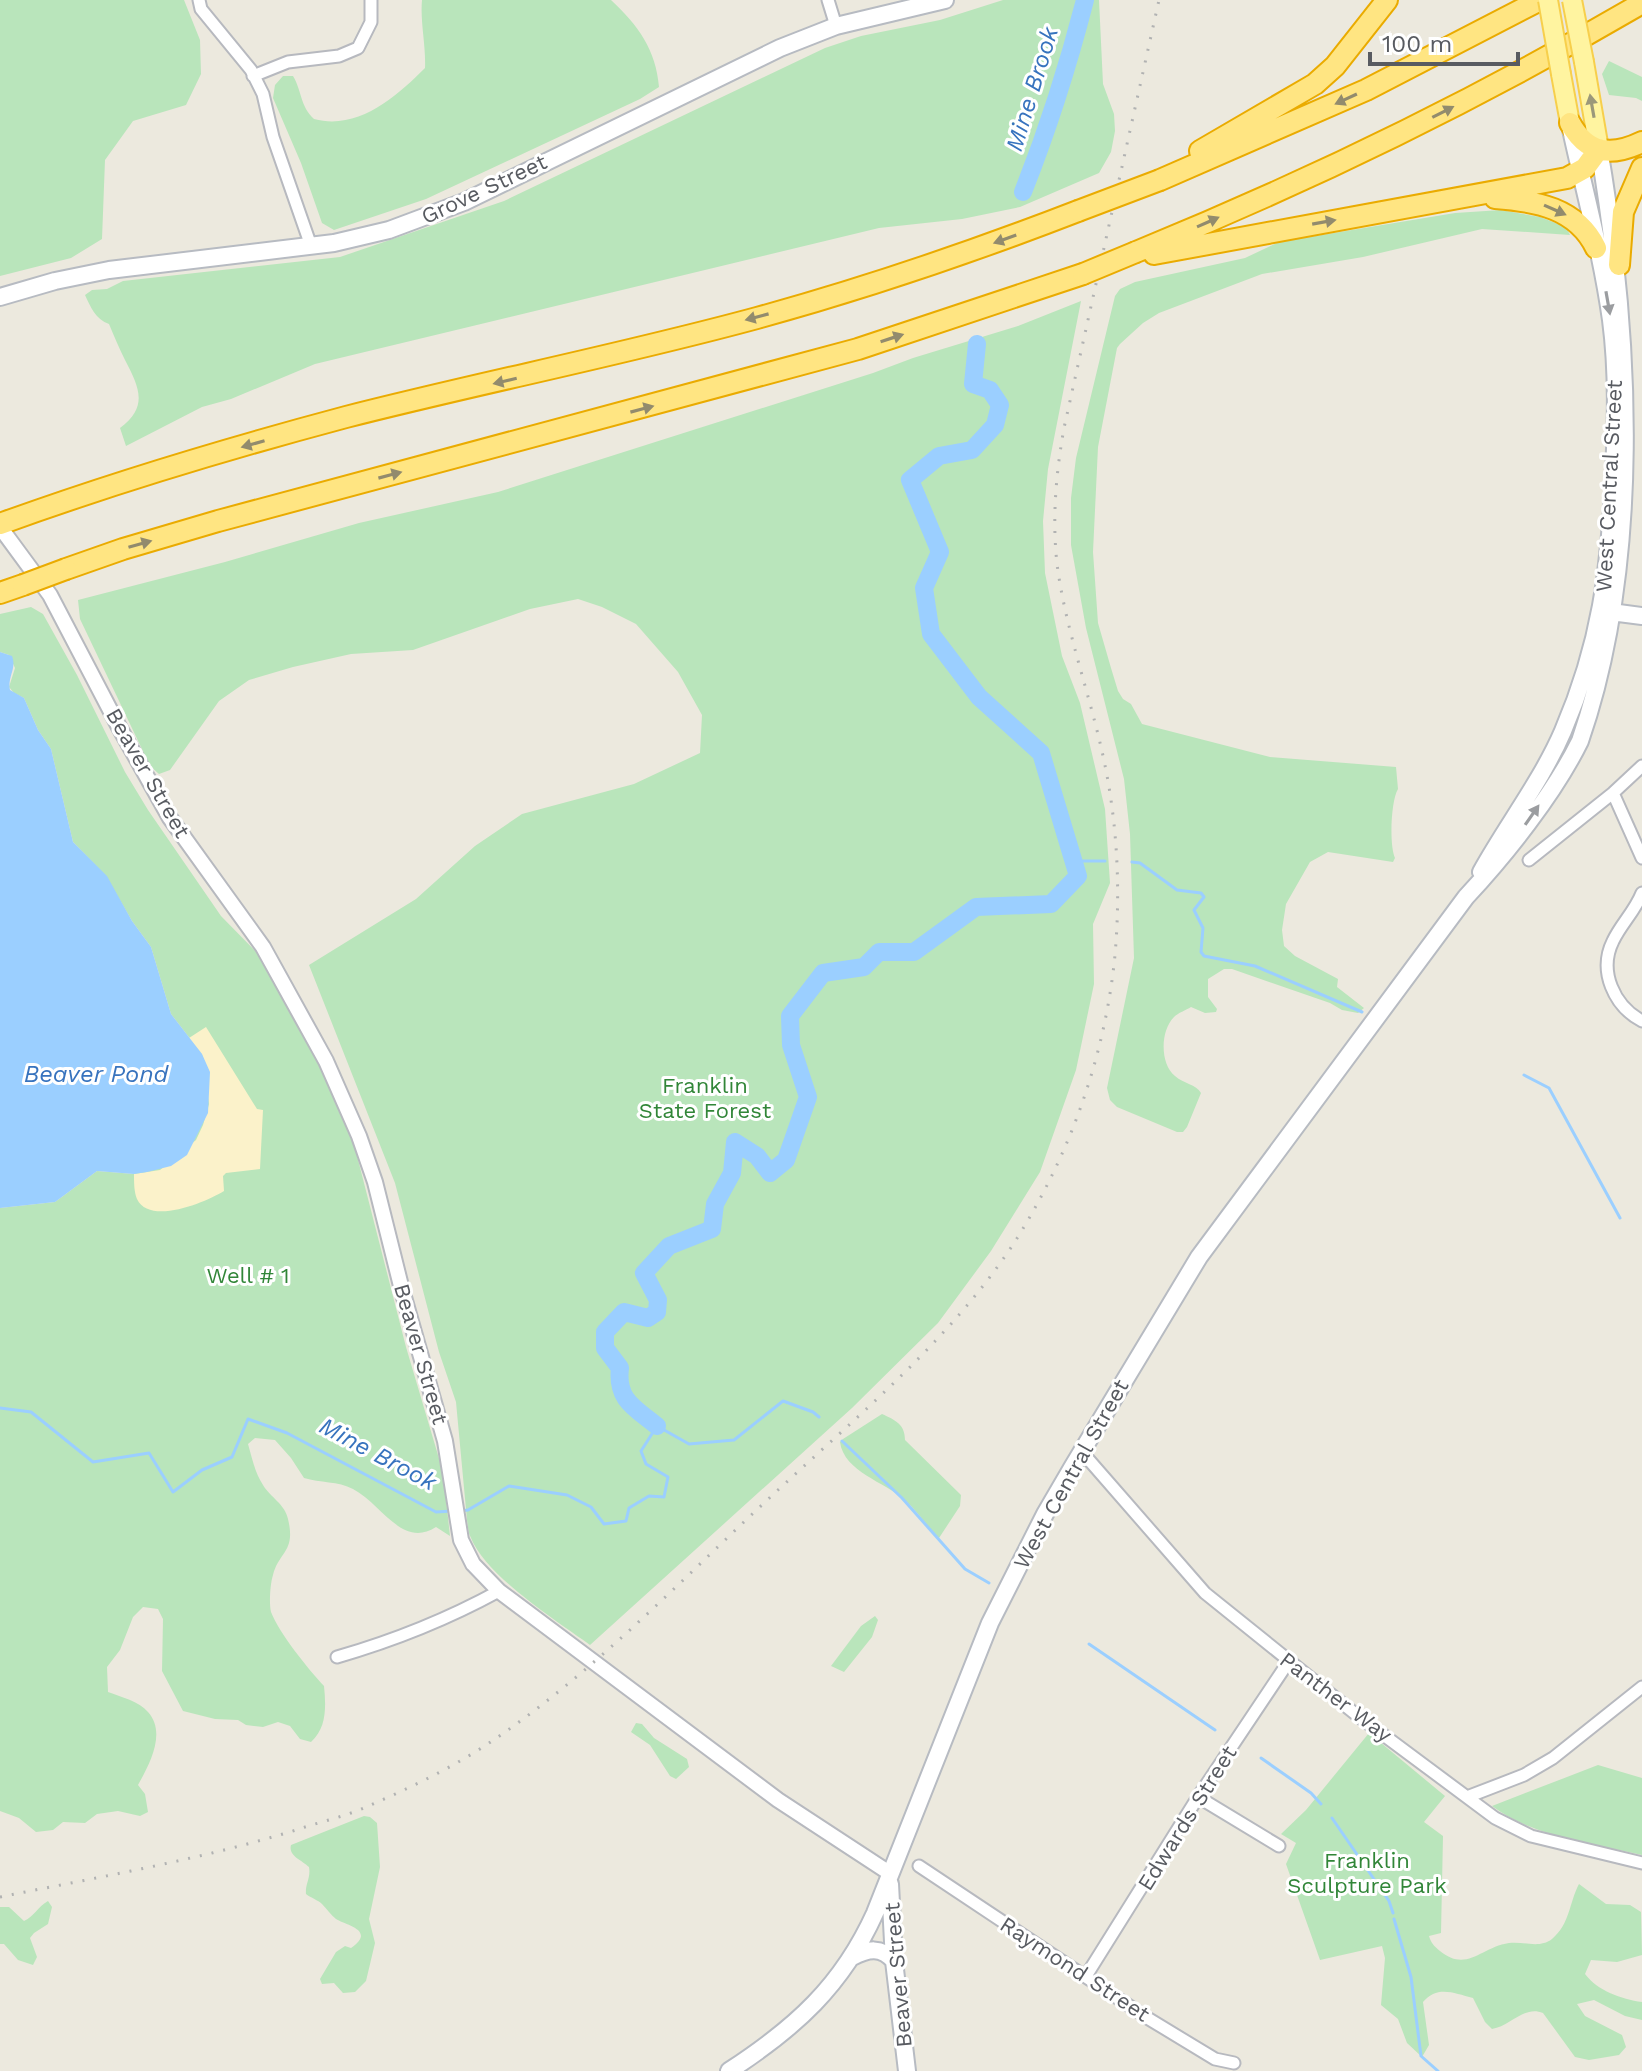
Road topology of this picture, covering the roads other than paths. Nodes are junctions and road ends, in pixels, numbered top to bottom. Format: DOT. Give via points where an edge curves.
graph roads {
  1 [pos="199,0"];
  2 [pos="371,0"];
  3 [pos="828,0"];
  4 [pos="945,0"];
  5 [pos="1387,0"];
  6 [pos="1540,0"];
  7 [pos="1548,0"];
  8 [pos="1572,0"];
  9 [pos="1642,3"];
  10 [pos="836,26"];
  11 [pos="253,76"];
  12 [pos="1570,123"];
  13 [pos="1642,142"];
  14 [pos="1599,149"];
  15 [pos="1642,168"];
  16 [pos="1580,171"];
  17 [pos="1159,178"];
  18 [pos="1451,199"];
  19 [pos="311,246"];
  20 [pos="1596,248"];
  21 [pos="1137,255"];
  22 [pos="1619,265"];
  23 [pos="0,297"];
  24 [pos="0,525"];
  25 [pos="0,593"];
  26 [pos="1601,611"];
  27 [pos="1622,613"];
  28 [pos="1642,616"];
  29 [pos="1642,766"];
  30 [pos="1613,793"];
  31 [pos="1642,858"];
  32 [pos="1529,860"];
  33 [pos="1642,893"];
  34 [pos="1466,897"];
  35 [pos="1642,1021"];
  36 [pos="1082,1452"];
  37 [pos="499,1591"];
  38 [pos="337,1657"];
  39 [pos="1289,1661"];
  40 [pos="1642,1687"];
  41 [pos="1198,1797"];
  42 [pos="1467,1797"];
  43 [pos="1279,1846"];
  44 [pos="1642,1863"];
  45 [pos="919,1866"];
  46 [pos="891,1874"];
  47 [pos="852,1957"];
  48 [pos="894,1961"];
  49 [pos="1086,1976"];
  50 [pos="1234,2063"];
  51 [pos="729,2071"];
  52 [pos="907,2071"];
  1 -- 11 [label="street"];
  2 -- 11 [label="street" via="371,22 358,48 288,62"];
  3 -- 10 [label="street"];
  4 -- 10 [label="main road, Grove Street"];
  5 -- 17 [label="highway" via="1335,66 1305,91"];
  6 -- 17 [label="highway, one-way" via="1366,90"];
  7 -- 12 [label="main road, West Central Street, bridge"];
  14 -- 8 [label="main road, West Central Street, one-way, bridge"];
  21 -- 9 [label="highway, one-way" via="1375,146"];
  10 -- 19 [label="main road, Grove Street" via="780,48 464,202 362,238"];
  11 -- 19 [label="street"];
  12 -- 14 [label="highway" via="1583,142"];
  12 -- 16 [label="main road, West Central Street"];
  13 -- 14 [label="highway" via="1613,152"];
  14 -- 16 [label="highway"];
  14 -- 22 [label="main road, West Central Street"];
  15 -- 22 [label="highway" via="1623,212"];
  16 -- 18 [label="highway" via="1567,178"];
  16 -- 20 [label="main road, West Central Street"];
  17 -- 24 [label="highway, one-way, bridge" via="904,274 760,317 348,417"];
  18 -- 20 [label="highway, one-way" via="1524,200 1552,208 1582,226"];
  21 -- 18 [label="highway, one-way"];
  19 -- 23 [label="main road, Grove Street" via="109,270"];
  20 -- 26 [label="main road, West Central Street, one-way" via="1617,393 1608,572"];
  25 -- 21 [label="highway, one-way, bridge" via="218,521 858,349"];
  22 -- 27 [label="main road, West Central Street" via="1632,459"];
  24 -- 37 [label="street, Beaver Street" via="50,595 170,818 263,947 326,1061 375,1182 445,1441 466,1553"];
  26 -- 27 [label="main road"];
  26 -- 34 [label="main road, West Central Street" via="1583,682 1562,734"];
  27 -- 28 [label="main road"];
  34 -- 27 [label="main road, West Central Street, one-way" via="1500,860 1579,743"];
  29 -- 30 [label="street"];
  30 -- 31 [label="street"];
  30 -- 32 [label="street"];
  33 -- 35 [label="street" via="1611,946 1607,964 1614,993"];
  34 -- 36 [label="main road, West Central Street" via="1199,1257"];
  36 -- 39 [label="street, Panther Way" via="1195,1583"];
  36 -- 46 [label="main road, West Central Street" via="990,1623"];
  37 -- 38 [label="street" via="454,1616"];
  37 -- 46 [label="street, Beaver Street" via="778,1800"];
  39 -- 41 [label="street, Edwards Street"];
  39 -- 42 [label="street, Panther Way"];
  40 -- 42 [label="street" via="1553,1758"];
  41 -- 43 [label="street"];
  41 -- 49 [label="street, Edwards Street"];
  42 -- 44 [label="street, Panther Way" via="1525,1834"];
  45 -- 49 [label="street, Raymond Street"];
  46 -- 47 [label="main road, West Central Street"];
  46 -- 48 [label="main road, Beaver Street"];
  47 -- 48 [label="main road" via="875,1950"];
  47 -- 51 [label="main road, West Central Street" via="800,2019"];
  48 -- 52 [label="main road, Beaver Street"];
  49 -- 50 [label="street, Raymond Street" via="1215,2059"];
}
